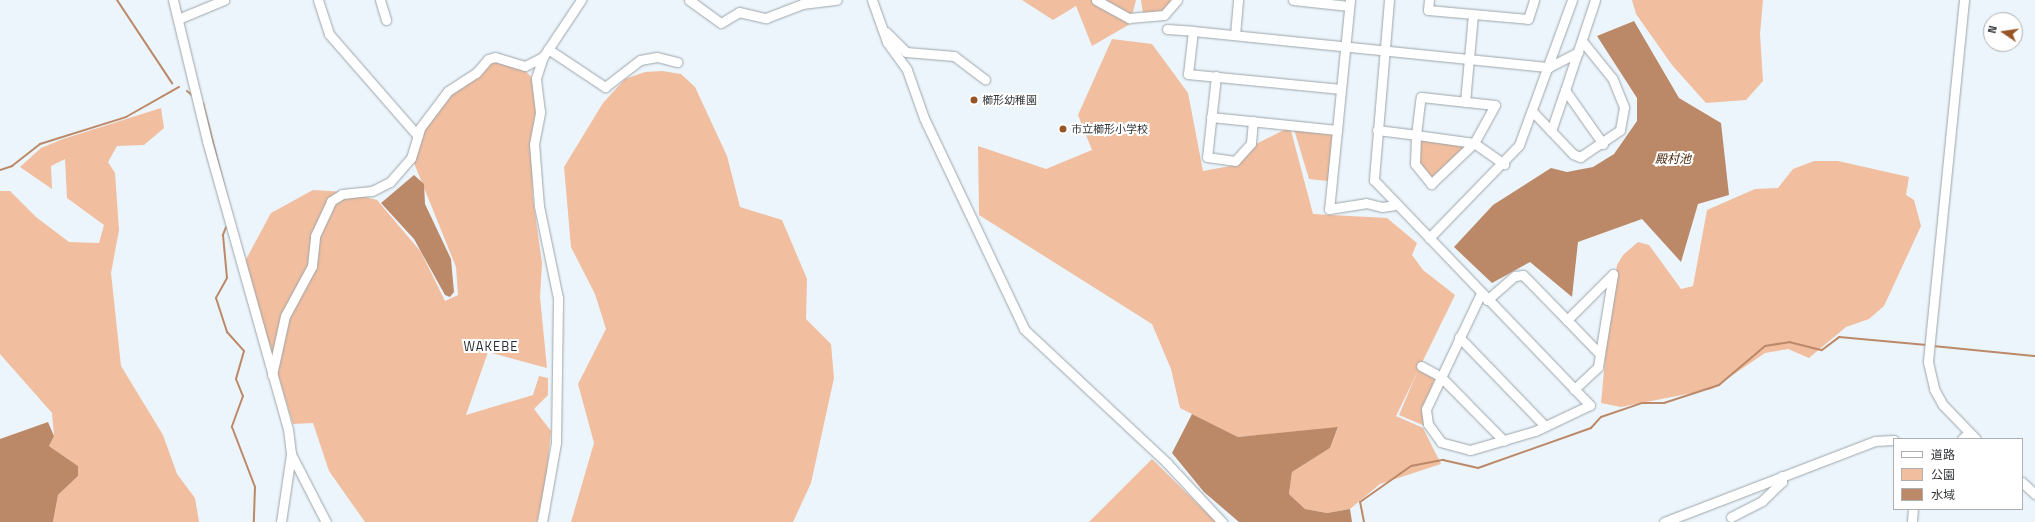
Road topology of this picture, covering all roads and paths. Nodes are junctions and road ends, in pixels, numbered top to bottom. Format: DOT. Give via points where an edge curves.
graph roads {
  1 [pos="173,0"];
  2 [pos="224,0"];
  3 [pos="318,0"];
  4 [pos="380,0"];
  5 [pos="581,0"];
  6 [pos="689,0"];
  7 [pos="836,0"];
  8 [pos="872,0"];
  9 [pos="1096,0"];
  10 [pos="1177,0"];
  11 [pos="1238,0"];
  12 [pos="1293,0"];
  13 [pos="1389,0"];
  14 [pos="1429,0"];
  15 [pos="1534,0"];
  16 [pos="1572,0"];
  17 [pos="1595,0"];
  18 [pos="1964,0"];
  19 [pos="1349,3"];
  20 [pos="1473,14"];
  21 [pos="178,19"];
  22 [pos="386,20"];
  23 [pos="882,26"];
  24 [pos="1167,29"];
  25 [pos="1192,31"];
  26 [pos="1235,35"];
  27 [pos="1582,41"];
  28 [pos="1345,46"];
  29 [pos="1384,50"];
  30 [pos="1578,52"];
  31 [pos="546,53"];
  32 [pos="1469,59"];
  33 [pos="677,62"];
  34 [pos="1549,67"];
  35 [pos="1216,76"];
  36 [pos="985,79"];
  37 [pos="1341,89"];
  38 [pos="1565,90"];
  39 [pos="1465,102"];
  40 [pos="1534,113"];
  41 [pos="1211,117"];
  42 [pos="1253,121"];
  43 [pos="1337,130"];
  44 [pos="1377,130"];
  45 [pos="1551,131"];
  46 [pos="1416,135"];
  47 [pos="418,136"];
  48 [pos="1474,143"];
  49 [pos="1603,144"];
  50 [pos="1504,164"];
  51 [pos="1397,205"];
  52 [pos="1429,238"];
  53 [pos="1481,293"];
  54 [pos="1487,300"];
  55 [pos="1566,320"];
  56 [pos="1459,337"];
  57 [pos="1599,353"];
  58 [pos="1421,366"];
  59 [pos="1440,376"];
  60 [pos="271,378"];
  61 [pos="1574,389"];
  62 [pos="1545,426"];
  63 [pos="1969,432"];
  64 [pos="1963,438"];
  65 [pos="1975,438"];
  66 [pos="1893,440"];
  67 [pos="1504,441"];
  68 [pos="291,454"];
  69 [pos="1782,476"];
  70 [pos="2023,483"];
  71 [pos="2035,494"];
  72 [pos="1913,510"];
  73 [pos="1731,517"];
  74 [pos="281,522"];
  75 [pos="326,522"];
  76 [pos="542,522"];
  77 [pos="1222,522"];
  78 [pos="1664,522"];
  79 [pos="1912,522"];
  1 -- 21 [label="street"];
  2 -- 21 [label="street"];
  3 -- 47 [label="street" via="329,34"];
  4 -- 22 [label="street"];
  5 -- 31 [label="street"];
  6 -- 7 [label="street" via="721,23 739,12 766,18 802,4"];
  8 -- 23 [label="street"];
  9 -- 10 [label="street" via="1129,18 1164,15"];
  11 -- 26 [label="street"];
  12 -- 19 [label="street"];
  13 -- 29 [label="street"];
  14 -- 20 [label="street" via="1428,10"];
  15 -- 20 [label="street" via="1528,19"];
  16 -- 34 [label="street"];
  17 -- 27 [label="street"];
  18 -- 63 [label="street" via="1928,362 1938,397"];
  19 -- 28 [label="street"];
  20 -- 32 [label="street"];
  21 -- 60 [label="street"];
  23 -- 36 [label="street" via="906,52 959,58"];
  23 -- 77 [label="street" via="890,48 907,70 924,118 1024,329 1167,463"];
  24 -- 25 [label="street"];
  25 -- 26 [label="street"];
  25 -- 35 [label="street" via="1188,74"];
  26 -- 28 [label="street"];
  27 -- 30 [label="street"];
  27 -- 49 [label="street" via="1612,78 1624,107 1620,130"];
  28 -- 29 [label="street"];
  28 -- 37 [label="street"];
  29 -- 32 [label="street"];
  29 -- 44 [label="street"];
  30 -- 34 [label="street"];
  30 -- 38 [label="street"];
  31 -- 33 [label="street" via="605,87 640,60 657,57"];
  31 -- 47 [label="street" via="525,66 495,57 488,59 476,73 448,91"];
  31 -- 76 [label="street" via="536,78 540,112 534,144 542,234 558,298 556,443"];
  32 -- 34 [label="street"];
  32 -- 39 [label="street"];
  34 -- 40 [label="street"];
  35 -- 37 [label="street"];
  35 -- 41 [label="street"];
  37 -- 43 [label="street"];
  38 -- 45 [label="street"];
  38 -- 49 [label="street"];
  39 -- 46 [label="street" via="1421,97"];
  39 -- 48 [label="street" via="1495,105"];
  40 -- 45 [label="street"];
  40 -- 50 [label="street" via="1520,145"];
  41 -- 42 [label="street"];
  41 -- 42 [label="street" via="1207,157 1235,161 1251,143"];
  42 -- 43 [label="street"];
  43 -- 51 [label="street" via="1329,209 1366,203 1382,207"];
  44 -- 46 [label="street"];
  44 -- 51 [label="street" via="1374,180"];
  45 -- 49 [label="street" via="1577,156 1585,156"];
  46 -- 48 [label="street"];
  46 -- 48 [label="street" via="1415,164 1431,184"];
  47 -- 60 [label="street" via="411,158 390,182 372,191 342,194 331,201 315,236 312,266 285,316"];
  48 -- 50 [label="street"];
  50 -- 52 [label="street"];
  51 -- 52 [label="street"];
  52 -- 53 [label="street"];
  53 -- 54 [label="street"];
  53 -- 56 [label="street"];
  54 -- 55 [label="street" via="1515,276 1523,275"];
  54 -- 61 [label="street"];
  55 -- 57 [label="street"];
  55 -- 57 [label="street" via="1613,274"];
  56 -- 59 [label="street"];
  56 -- 62 [label="street"];
  57 -- 61 [label="street" via="1598,367"];
  58 -- 59 [label="street"];
  59 -- 67 [label="street"];
  59 -- 67 [label="street" via="1426,410 1428,424 1438,438 1449,446 1470,450"];
  60 -- 68 [label="street" via="288,429"];
  61 -- 62 [label="street" via="1590,405"];
  62 -- 67 [label="street"];
  63 -- 64 [label="street"];
  63 -- 65 [label="street"];
  66 -- 69 [label="street" via="1875,441"];
  68 -- 74 [label="street"];
  68 -- 75 [label="street"];
  69 -- 73 [label="street" via="1782,482 1762,501"];
  69 -- 78 [label="street"];
  70 -- 71 [label="street"];
  72 -- 79 [label="street"];
}
